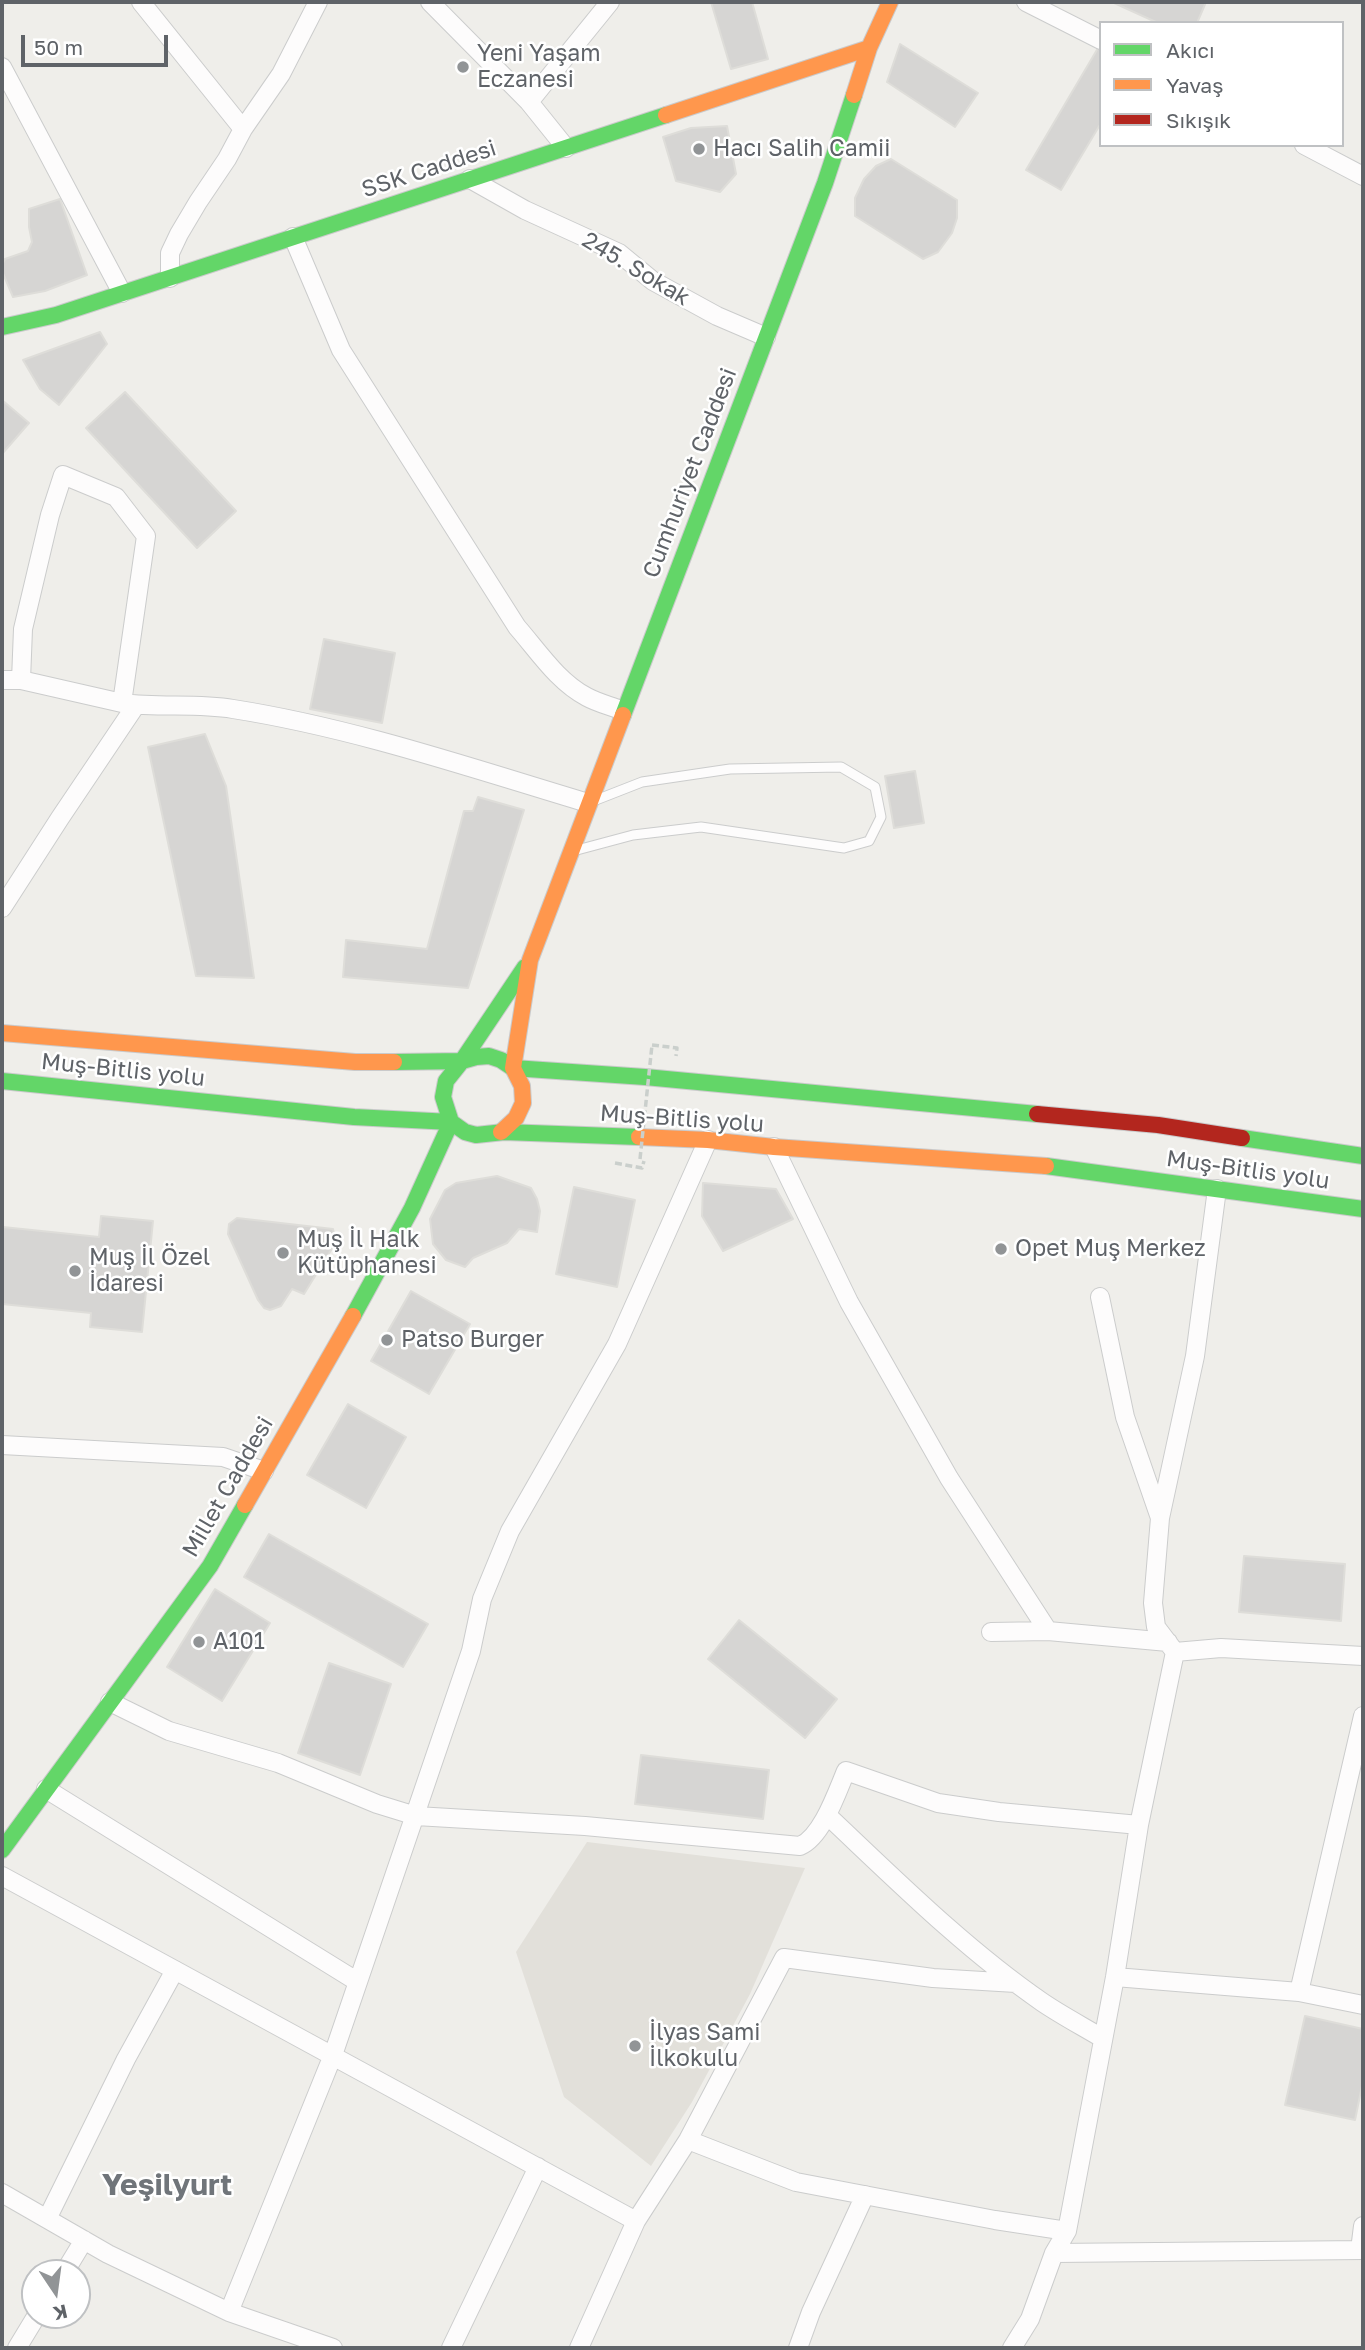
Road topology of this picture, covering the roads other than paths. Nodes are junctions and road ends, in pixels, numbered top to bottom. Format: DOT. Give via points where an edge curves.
graph roads {
  1 [pos="141,2"];
  2 [pos="318,2"];
  3 [pos="430,2"];
  4 [pos="610,2"];
  5 [pos="890,2"];
  6 [pos="1026,2"];
  7 [pos="1099,39"];
  8 [pos="869,48"];
  9 [pos="2,67"];
  10 [pos="529,102"];
  11 [pos="243,129"];
  12 [pos="1308,147"];
  13 [pos="566,148"];
  14 [pos="1363,176"];
  15 [pos="470,179"];
  16 [pos="293,237"];
  17 [pos="170,278"];
  18 [pos="122,293"];
  19 [pos="2,327"];
  20 [pos="766,337"];
  21 [pos="2,680"];
  22 [pos="21,680"];
  23 [pos="129,704"];
  24 [pos="623,711"];
  25 [pos="588,803"];
  26 [pos="572,851"];
  27 [pos="2,908"];
  28 [pos="530,960"];
  29 [pos="2,1033"];
  30 [pos="462,1061"];
  31 [pos="513,1068"];
  32 [pos="2,1081"];
  33 [pos="451,1122"];
  34 [pos="501,1132"];
  35 [pos="708,1140"];
  36 [pos="774,1147"];
  37 [pos="1363,1156"];
  38 [pos="1217,1189"];
  39 [pos="1363,1209"];
  40 [pos="1100,1297"];
  41 [pos="2,1445"];
  42 [pos="264,1471"];
  43 [pos="1160,1518"];
  44 [pos="1048,1631"];
  45 [pos="991,1632"];
  46 [pos="1171,1647"];
  47 [pos="1363,1656"];
  48 [pos="110,1702"];
  49 [pos="1363,1716"];
  50 [pos="46,1789"];
  51 [pos="827,1815"];
  52 [pos="416,1816"];
  53 [pos="1139,1825"];
  54 [pos="2,1850"];
  55 [pos="2,1876"];
  56 [pos="175,1970"];
  57 [pos="1115,1977"];
  58 [pos="358,1982"];
  59 [pos="1016,1983"];
  60 [pos="1299,1992"];
  61 [pos="1363,2005"];
  62 [pos="1102,2038"];
  63 [pos="333,2055"];
  64 [pos="688,2140"];
  65 [pos="538,2168"];
  66 [pos="2,2193"];
  67 [pos="865,2194"];
  68 [pos="47,2219"];
  69 [pos="636,2221"];
  70 [pos="1363,2226"];
  71 [pos="1067,2231"];
  72 [pos="84,2240"];
  73 [pos="1362,2250"];
  74 [pos="1054,2253"];
  75 [pos="72,2259"];
  76 [pos="229,2312"];
  77 [pos="29,2329"];
  78 [pos="17,2348"];
  79 [pos="333,2348"];
  80 [pos="451,2348"];
  81 [pos="579,2348"];
  82 [pos="798,2348"];
  83 [pos="1012,2348"];
  1 -- 11 [label="street"];
  2 -- 11 [label="street" via="281,74"];
  3 -- 10 [label="street"];
  4 -- 10 [label="street"];
  5 -- 8 [label="main road, Cumhuriyet Caddesi"];
  6 -- 7 [label="street"];
  8 -- 13 [label="main road, SSK Caddesi"];
  8 -- 20 [label="main road, Cumhuriyet Caddesi" via="825,183"];
  9 -- 18 [label="street"];
  10 -- 13 [label="street"];
  11 -- 17 [label="street" via="179,234 170,253"];
  12 -- 14 [label="street"];
  13 -- 15 [label="main road, SSK Caddesi"];
  15 -- 16 [label="main road, SSK Caddesi"];
  15 -- 20 [label="street, 245. Sokak" via="619,253 653,281"];
  16 -- 17 [label="main road, SSK Caddesi"];
  16 -- 24 [label="street" via="341,350 517,627 569,685"];
  17 -- 18 [label="main road, SSK Caddesi"];
  18 -- 19 [label="main road, SSK Caddesi"];
  20 -- 24 [label="main road, Cumhuriyet Caddesi"];
  21 -- 22 [label="street"];
  22 -- 23 [label="street"];
  22 -- 23 [label="street" via="23,629 63,475 116,497 146,536"];
  23 -- 25 [label="street" via="204,705 297,722 431,755"];
  23 -- 27 [label="street"];
  24 -- 25 [label="main road, Cumhuriyet Caddesi"];
  25 -- 26 [label="main road, Cumhuriyet Caddesi"];
  25 -- 26 [label="lane" via="642,782 730,769 841,767 875,787 881,817 869,841 845,848 701,827 633,835"];
  26 -- 28 [label="main road, Cumhuriyet Caddesi"];
  28 -- 30 [label="main road, Cumhuriyet Caddesi"];
  28 -- 31 [label="main road, Cumhuriyet Caddesi"];
  29 -- 30 [label="main road, Muş-Bitlis yolu" via="355,1062"];
  30 -- 31 [label="main road, Muş-Bitlis yolu" via="489,1055"];
  30 -- 33 [label="main road, Cumhuriyet Caddesi" via="443,1088 442,1100"];
  31 -- 34 [label="main road, Cumhuriyet Caddesi" via="521,1079 524,1099 513,1124"];
  31 -- 37 [label="main road, Muş-Bitlis yolu" via="1158,1125"];
  32 -- 33 [label="main road, Muş-Bitlis yolu" via="354,1117"];
  33 -- 34 [label="main road, Muş-Bitlis yolu" via="473,1136"];
  33 -- 42 [label="main road, Millet Caddesi" via="379,1272"];
  34 -- 35 [label="main road, Muş-Bitlis yolu"];
  35 -- 36 [label="main road, Muş-Bitlis yolu"];
  35 -- 52 [label="street" via="617,1344 510,1531 482,1600 471,1651"];
  36 -- 38 [label="main road, Muş-Bitlis yolu" via="1034,1164"];
  36 -- 44 [label="street" via="849,1302 949,1478"];
  38 -- 39 [label="main road, Muş-Bitlis yolu"];
  38 -- 43 [label="street" via="1195,1356"];
  40 -- 43 [label="street" via="1125,1417"];
  41 -- 42 [label="street" via="223,1457"];
  42 -- 48 [label="main road, Millet Caddesi" via="210,1566"];
  43 -- 46 [label="street" via="1153,1603 1156,1627"];
  44 -- 45 [label="street"];
  44 -- 46 [label="street"];
  46 -- 47 [label="street"];
  46 -- 53 [label="street"];
  48 -- 50 [label="main road, Millet Caddesi"];
  48 -- 52 [label="street" via="169,1731 278,1763"];
  49 -- 60 [label="street"];
  50 -- 54 [label="main road, Millet Caddesi"];
  50 -- 58 [label="street"];
  51 -- 52 [label="street" via="800,1846"];
  51 -- 53 [label="street" via="846,1771 938,1803"];
  51 -- 59 [label="street" via="920,1903"];
  52 -- 58 [label="street"];
  53 -- 57 [label="street"];
  55 -- 56 [label="street"];
  56 -- 63 [label="street"];
  56 -- 68 [label="street"];
  57 -- 60 [label="street"];
  57 -- 62 [label="street"];
  58 -- 63 [label="street"];
  59 -- 62 [label="street"];
  59 -- 64 [label="street" via="933,1978 784,1958"];
  60 -- 61 [label="street"];
  62 -- 71 [label="street"];
  63 -- 65 [label="street"];
  63 -- 76 [label="street"];
  64 -- 67 [label="street" via="796,2182"];
  64 -- 69 [label="street"];
  65 -- 69 [label="street"];
  65 -- 80 [label="street"];
  66 -- 68 [label="street"];
  67 -- 71 [label="street"];
  67 -- 82 [label="street"];
  68 -- 72 [label="street"];
  69 -- 81 [label="street"];
  70 -- 73 [label="street"];
  71 -- 74 [label="street"];
  72 -- 75 [label="street"];
  72 -- 76 [label="street"];
  73 -- 74 [label="street"];
  74 -- 83 [label="street" via="1030,2319"];
  76 -- 79 [label="street"];
  77 -- 78 [label="street"];
}
